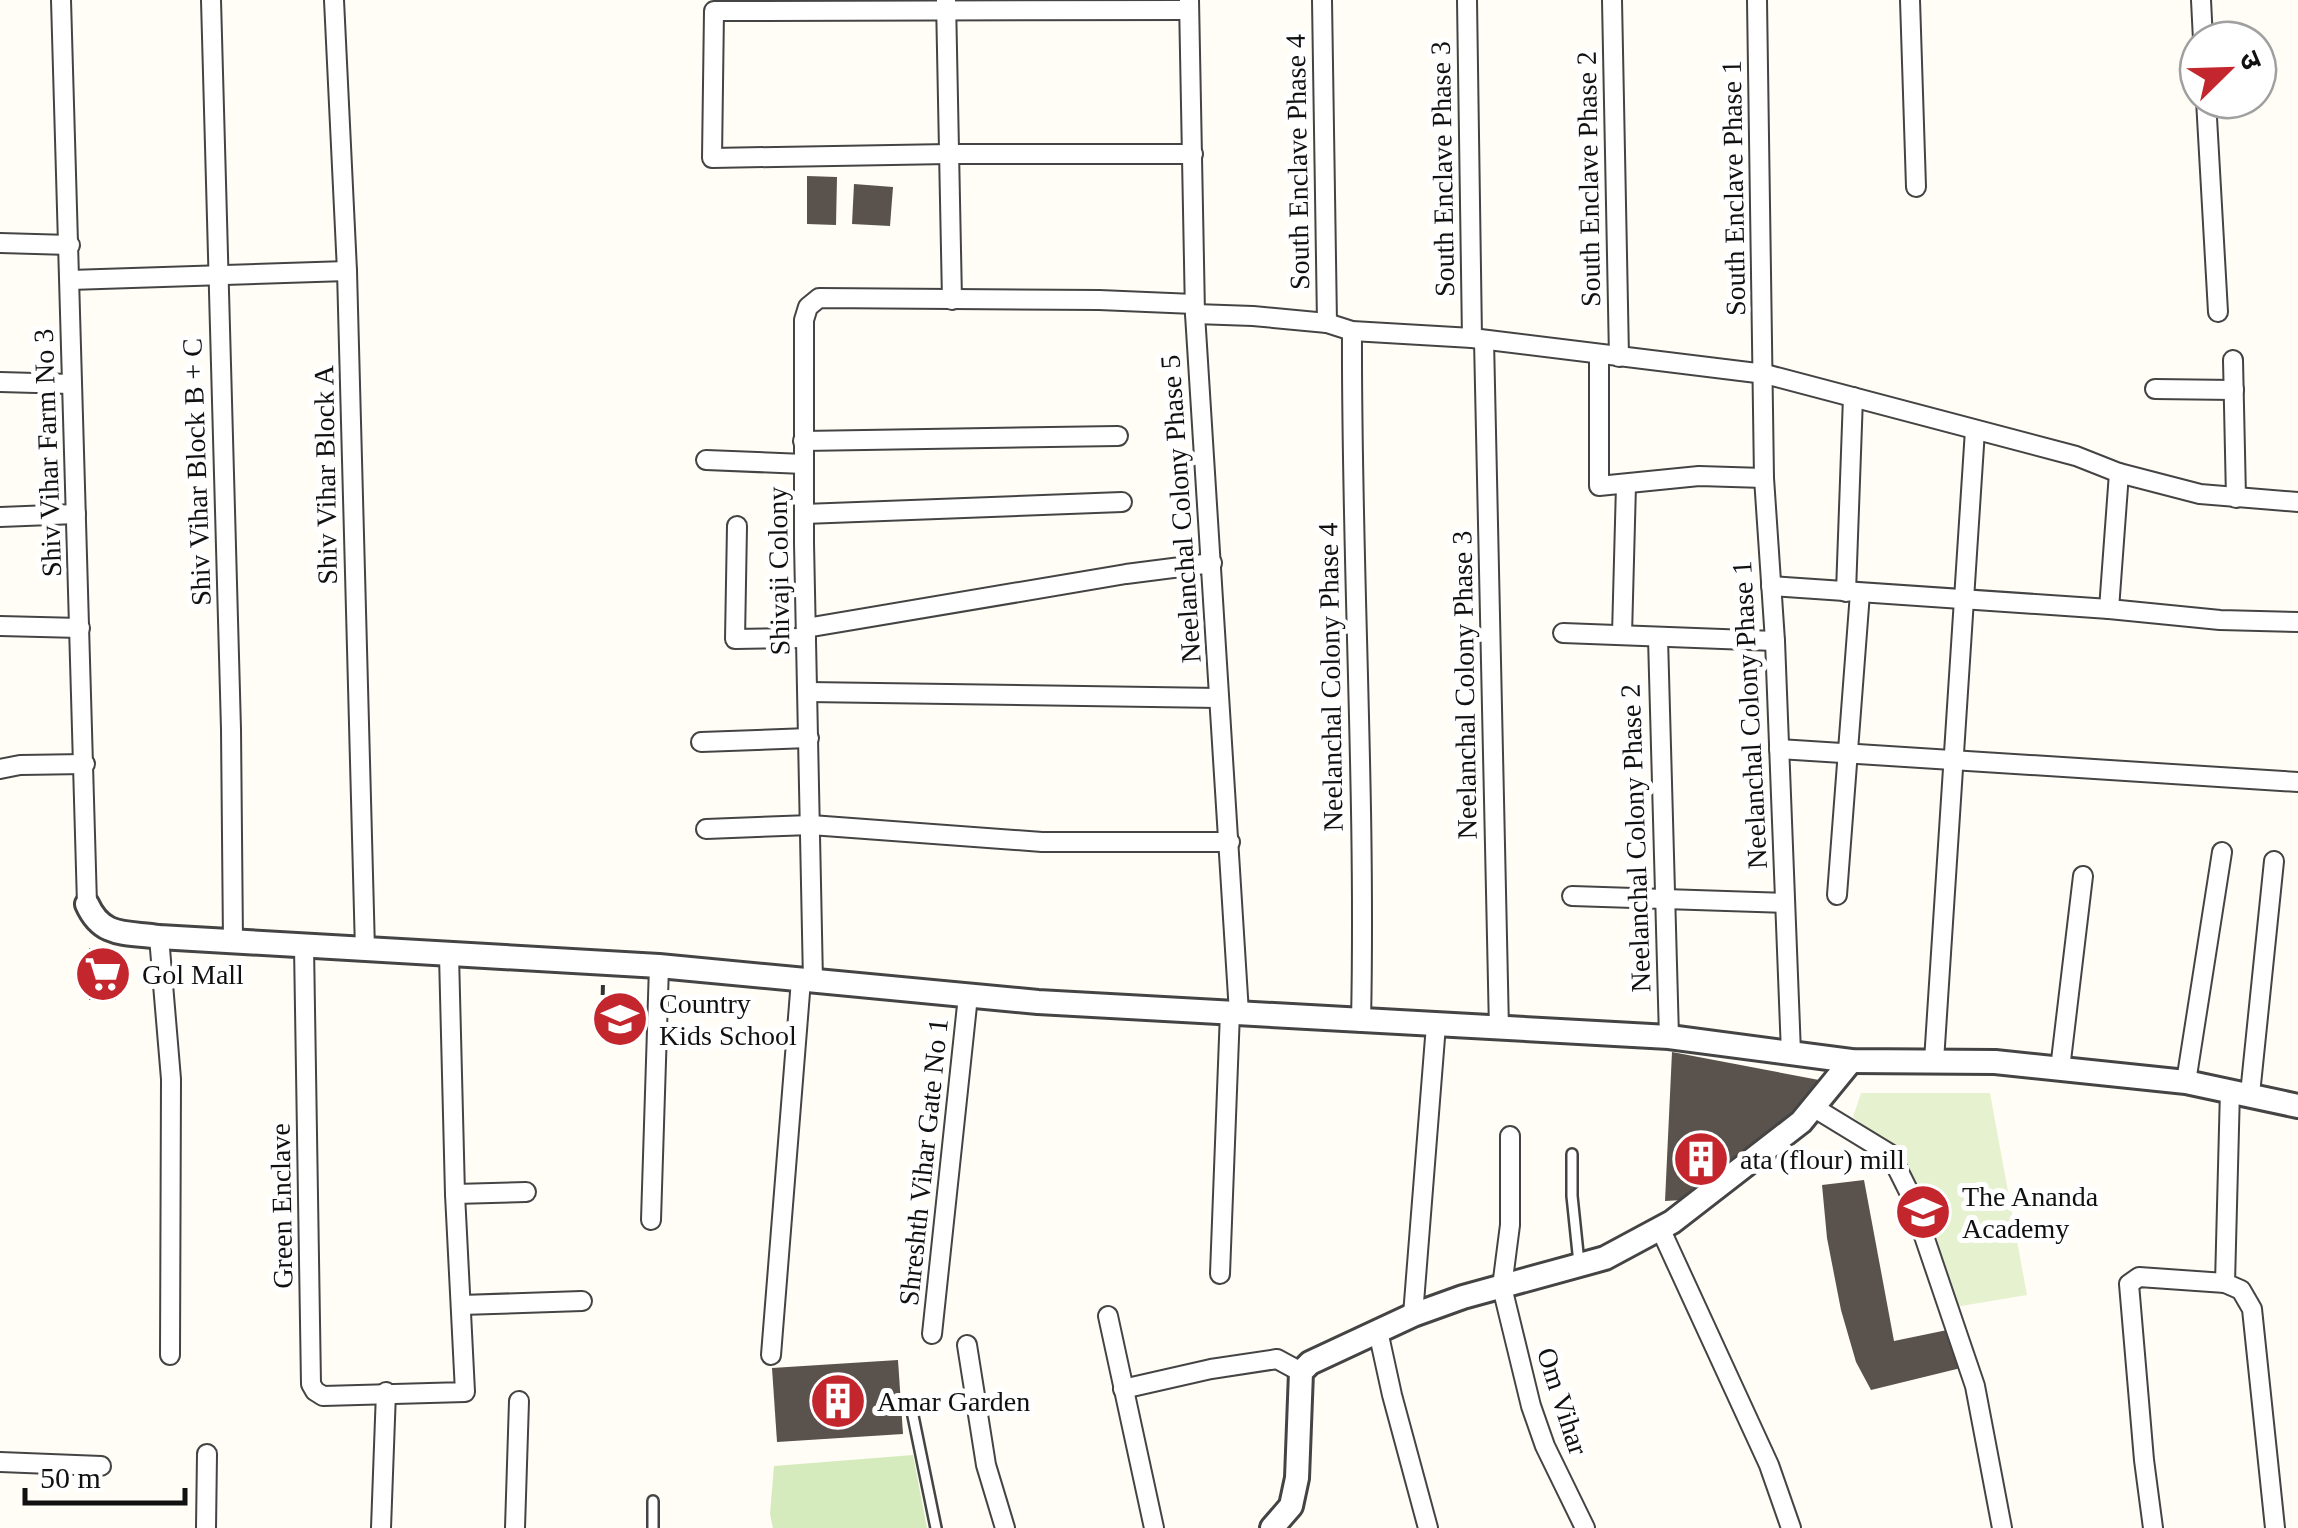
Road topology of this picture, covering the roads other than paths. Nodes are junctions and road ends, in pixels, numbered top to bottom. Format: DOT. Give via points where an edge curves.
graph roads {
  1 [pos="60,0"];
  2 [pos="211,0"];
  3 [pos="334,0"];
  4 [pos="1322,0"];
  5 [pos="1467,0"];
  6 [pos="1612,0"];
  7 [pos="1757,0"];
  8 [pos="1910,0"];
  9 [pos="1189,5"];
  10 [pos="946,6"];
  11 [pos="2207,120"];
  12 [pos="949,154"];
  13 [pos="1193,154"];
  14 [pos="1916,187"];
  15 [pos="0,243"];
  16 [pos="70,246"];
  17 [pos="347,271"];
  18 [pos="218,274"];
  19 [pos="70,280"];
  20 [pos="952,300"];
  21 [pos="1195,309"];
  22 [pos="2218,312"];
  23 [pos="1326,323"];
  24 [pos="1352,331"];
  25 [pos="1478,339"];
  26 [pos="1599,354"];
  27 [pos="1620,357"];
  28 [pos="2233,360"];
  29 [pos="1765,374"];
  30 [pos="0,382"];
  31 [pos="70,384"];
  32 [pos="2155,389"];
  33 [pos="2234,390"];
  34 [pos="1853,397"];
  35 [pos="1976,430"];
  36 [pos="1118,436"];
  37 [pos="804,442"];
  38 [pos="706,460"];
  39 [pos="804,464"];
  40 [pos="2119,473"];
  41 [pos="1764,478"];
  42 [pos="1626,486"];
  43 [pos="2236,498"];
  44 [pos="1122,502"];
  45 [pos="2298,502"];
  46 [pos="76,514"];
  47 [pos="804,514"];
  48 [pos="0,517"];
  49 [pos="737,526"];
  50 [pos="1212,563"];
  51 [pos="1771,586"];
  52 [pos="1853,592"];
  53 [pos="1964,600"];
  54 [pos="2110,609"];
  55 [pos="2298,622"];
  56 [pos="0,626"];
  57 [pos="80,628"];
  58 [pos="806,633"];
  59 [pos="1563,633"];
  60 [pos="1622,635"];
  61 [pos="1658,638"];
  62 [pos="1774,641"];
  63 [pos="808,692"];
  64 [pos="1220,698"];
  65 [pos="809,738"];
  66 [pos="701,742"];
  67 [pos="1779,748"];
  68 [pos="1847,754"];
  69 [pos="1954,760"];
  70 [pos="84,764"];
  71 [pos="0,770"];
  72 [pos="2298,782"];
  73 [pos="811,825"];
  74 [pos="706,830"];
  75 [pos="1230,842"];
  76 [pos="2222,852"];
  77 [pos="2274,860"];
  78 [pos="2083,876"];
  79 [pos="1572,896"];
  80 [pos="1837,896"];
  81 [pos="1664,900"];
  82 [pos="1784,903"];
  83 [pos="87,904"];
  84 [pos="159,937"];
  85 [pos="233,942"];
  86 [pos="304,946"];
  87 [pos="366,950"];
  88 [pos="449,955"];
  89 [pos="658,966"];
  90 [pos="807,981"];
  91 [pos="968,996"];
  92 [pos="1235,1013"];
  93 [pos="1361,1022"];
  94 [pos="1436,1025"];
  95 [pos="1499,1029"];
  96 [pos="1668,1036"];
  97 [pos="1791,1053"];
  98 [pos="1851,1061"];
  99 [pos="1934,1061"];
  100 [pos="2060,1069"];
  101 [pos="2186,1082"];
  102 [pos="2240,1092"];
  103 [pos="2298,1106"];
  104 [pos="1813,1107"];
  105 [pos="1510,1136"];
  106 [pos="1572,1154"];
  107 [pos="526,1192"];
  108 [pos="455,1194"];
  109 [pos="651,1220"];
  110 [pos="1660,1228"];
  111 [pos="1579,1266"];
  112 [pos="1220,1274"];
  113 [pos="2225,1283"];
  114 [pos="1502,1286"];
  115 [pos="582,1300"];
  116 [pos="461,1304"];
  117 [pos="1108,1316"];
  118 [pos="1413,1316"];
  119 [pos="1378,1331"];
  120 [pos="932,1334"];
  121 [pos="967,1345"];
  122 [pos="170,1355"];
  123 [pos="771,1355"];
  124 [pos="1301,1372"];
  125 [pos="1123,1390"];
  126 [pos="386,1392"];
  127 [pos="519,1401"];
  128 [pos="912,1411"];
  129 [pos="207,1454"];
  130 [pos="0,1462"];
  131 [pos="101,1466"];
  132 [pos="653,1501"];
  133 [pos="206,1528"];
  134 [pos="381,1528"];
  135 [pos="515,1528"];
  136 [pos="653,1528"];
  137 [pos="936,1528"];
  138 [pos="1005,1528"];
  139 [pos="1154,1528"];
  140 [pos="1272,1528"];
  141 [pos="1428,1528"];
  142 [pos="1585,1528"];
  143 [pos="1791,1528"];
  144 [pos="2002,1528"];
  145 [pos="2153,1528"];
  146 [pos="2275,1528"];
  1 -- 16 [label="street, Shiv Vihar Farm No 3"];
  2 -- 18 [label="street, Shiv Vihar Block B + C"];
  3 -- 17 [label="street, Shiv Vihar Block A"];
  4 -- 23 [label="street, South Enclave Phase 4"];
  5 -- 25 [label="street, South Enclave Phase 3"];
  6 -- 27 [label="street, South Enclave Phase 2"];
  7 -- 29 [label="street, South Enclave Phase 1"];
  8 -- 14 [label="street"];
  9 -- 10 [label="street"];
  9 -- 13 [label="street, Neelanchal Colony Phase 5"];
  10 -- 12 [label="street"];
  10 -- 12 [label="street" via="714,12 712,158"];
  11 -- 22 [label="street"];
  12 -- 13 [label="street"];
  12 -- 20 [label="street"];
  13 -- 21 [label="street, Neelanchal Colony Phase 5"];
  15 -- 16 [label="street"];
  16 -- 19 [label="street, Shiv Vihar Farm No 3"];
  17 -- 18 [label="street"];
  17 -- 87 [label="street, Shiv Vihar Block A"];
  18 -- 19 [label="street"];
  18 -- 85 [label="street, Shiv Vihar Block B + C"];
  19 -- 31 [label="street, Shiv Vihar Farm No 3"];
  20 -- 21 [label="street, Shivaji Colony"];
  20 -- 37 [label="street, Shivaji Colony" via="819,298 808,307"];
  21 -- 23 [label="street, Shivaji Colony"];
  21 -- 50 [label="street, Neelanchal Colony Phase 5"];
  23 -- 24 [label="street, Shivaji Colony"];
  24 -- 25 [label="street, Shivaji Colony"];
  24 -- 93 [label="street, Neelanchal Colony Phase 4"];
  25 -- 26 [label="street, Shivaji Colony"];
  25 -- 95 [label="street, Neelanchal Colony Phase 3"];
  26 -- 27 [label="street, Shivaji Colony"];
  26 -- 42 [label="street" via="1599,486"];
  27 -- 29 [label="street, Shivaji Colony"];
  28 -- 33 [label="street"];
  29 -- 34 [label="street, Shivaji Colony"];
  29 -- 41 [label="street, Neelanchal Colony Phase 1"];
  30 -- 31 [label="street"];
  31 -- 46 [label="street, Shiv Vihar Farm No 3"];
  32 -- 33 [label="street"];
  33 -- 43 [label="street"];
  34 -- 35 [label="street, Shivaji Colony"];
  34 -- 52 [label="street"];
  35 -- 40 [label="street, Shivaji Colony"];
  35 -- 53 [label="street"];
  36 -- 37 [label="street"];
  37 -- 39 [label="street, Shivaji Colony"];
  38 -- 39 [label="street"];
  39 -- 47 [label="street, Shivaji Colony"];
  40 -- 43 [label="street, Shivaji Colony"];
  40 -- 54 [label="street"];
  41 -- 42 [label="street" via="1699,476"];
  41 -- 51 [label="street, Neelanchal Colony Phase 1"];
  42 -- 60 [label="street"];
  43 -- 45 [label="street, Shivaji Colony"];
  44 -- 47 [label="street"];
  46 -- 48 [label="street"];
  46 -- 57 [label="street, Shiv Vihar Farm No 3"];
  47 -- 58 [label="street, Shivaji Colony"];
  49 -- 58 [label="street" via="735,640"];
  50 -- 58 [label="street"];
  50 -- 64 [label="street, Neelanchal Colony Phase 5"];
  51 -- 52 [label="street"];
  51 -- 62 [label="street, Neelanchal Colony Phase 1"];
  52 -- 53 [label="street"];
  52 -- 68 [label="street"];
  53 -- 54 [label="street"];
  53 -- 69 [label="street"];
  54 -- 55 [label="street"];
  56 -- 57 [label="street"];
  57 -- 70 [label="street, Shiv Vihar Farm No 3"];
  58 -- 63 [label="street, Shivaji Colony"];
  59 -- 60 [label="street"];
  60 -- 61 [label="street"];
  61 -- 62 [label="street"];
  61 -- 81 [label="street, Neelanchal Colony Phase 2"];
  62 -- 67 [label="street, Neelanchal Colony Phase 1"];
  63 -- 64 [label="street"];
  63 -- 65 [label="street, Shivaji Colony"];
  64 -- 75 [label="street, Neelanchal Colony Phase 5"];
  65 -- 66 [label="street"];
  65 -- 73 [label="street, Shivaji Colony"];
  67 -- 68 [label="street"];
  67 -- 82 [label="street, Neelanchal Colony Phase 1"];
  68 -- 69 [label="street"];
  68 -- 80 [label="street"];
  69 -- 72 [label="street"];
  69 -- 99 [label="street"];
  70 -- 71 [label="street"];
  70 -- 83 [label="street, Shiv Vihar Farm No 3"];
  73 -- 74 [label="street"];
  73 -- 75 [label="street" via="1042,842"];
  73 -- 90 [label="street, Shivaji Colony"];
  75 -- 92 [label="street, Neelanchal Colony Phase 5"];
  76 -- 101 [label="street"];
  77 -- 102 [label="street"];
  78 -- 100 [label="street"];
  79 -- 81 [label="street"];
  81 -- 82 [label="street"];
  81 -- 96 [label="street, Neelanchal Colony Phase 2"];
  82 -- 97 [label="street, Neelanchal Colony Phase 1"];
  83 -- 84 [label="street" via="107,930"];
  84 -- 85 [label="street"];
  84 -- 122 [label="street" via="172,1080"];
  85 -- 86 [label="street"];
  86 -- 87 [label="street"];
  86 -- 126 [label="street, Green Enclave" via="312,1384 324,1396"];
  87 -- 88 [label="street"];
  88 -- 89 [label="street"];
  88 -- 108 [label="street"];
  89 -- 90 [label="street"];
  89 -- 109 [label="street"];
  90 -- 91 [label="street"];
  90 -- 123 [label="street, Shivaji Colony"];
  91 -- 92 [label="street"];
  91 -- 120 [label="street, Shreshth Vihar Gate No 1"];
  92 -- 93 [label="street"];
  92 -- 112 [label="street, Neelanchal Colony Phase 5"];
  93 -- 94 [label="street"];
  94 -- 95 [label="street"];
  94 -- 118 [label="street"];
  95 -- 96 [label="street"];
  96 -- 97 [label="street"];
  97 -- 98 [label="street"];
  98 -- 99 [label="street"];
  98 -- 104 [label="street"];
  99 -- 100 [label="street"];
  100 -- 101 [label="street"];
  101 -- 102 [label="street"];
  102 -- 103 [label="street"];
  102 -- 113 [label="street"];
  104 -- 110 [label="street"];
  104 -- 144 [label="street" via="1890,1154 1908,1192 1976,1386"];
  105 -- 114 [label="street"];
  106 -- 111 [label="lane"];
  107 -- 108 [label="street"];
  108 -- 116 [label="street"];
  110 -- 111 [label="street"];
  110 -- 143 [label="street" via="1769,1465"];
  111 -- 114 [label="street"];
  113 -- 145 [label="street" via="2139,1277 2130,1284"];
  113 -- 146 [label="street" via="2240,1290 2252,1309"];
  114 -- 118 [label="street"];
  114 -- 142 [label="street, Om Vihar" via="1531,1406"];
  115 -- 116 [label="street"];
  116 -- 126 [label="street, Green Enclave" via="466,1392"];
  117 -- 125 [label="street"];
  118 -- 119 [label="street"];
  119 -- 124 [label="street"];
  119 -- 141 [label="street"];
  121 -- 138 [label="street" via="986,1465"];
  124 -- 125 [label="street" via="1277,1360"];
  124 -- 140 [label="street" via="1297,1478 1291,1506"];
  125 -- 139 [label="street"];
  126 -- 134 [label="street"];
  127 -- 135 [label="street"];
  128 -- 137 [label="lane"];
  129 -- 133 [label="street"];
  130 -- 131 [label="street"];
  132 -- 136 [label="lane"];
}
